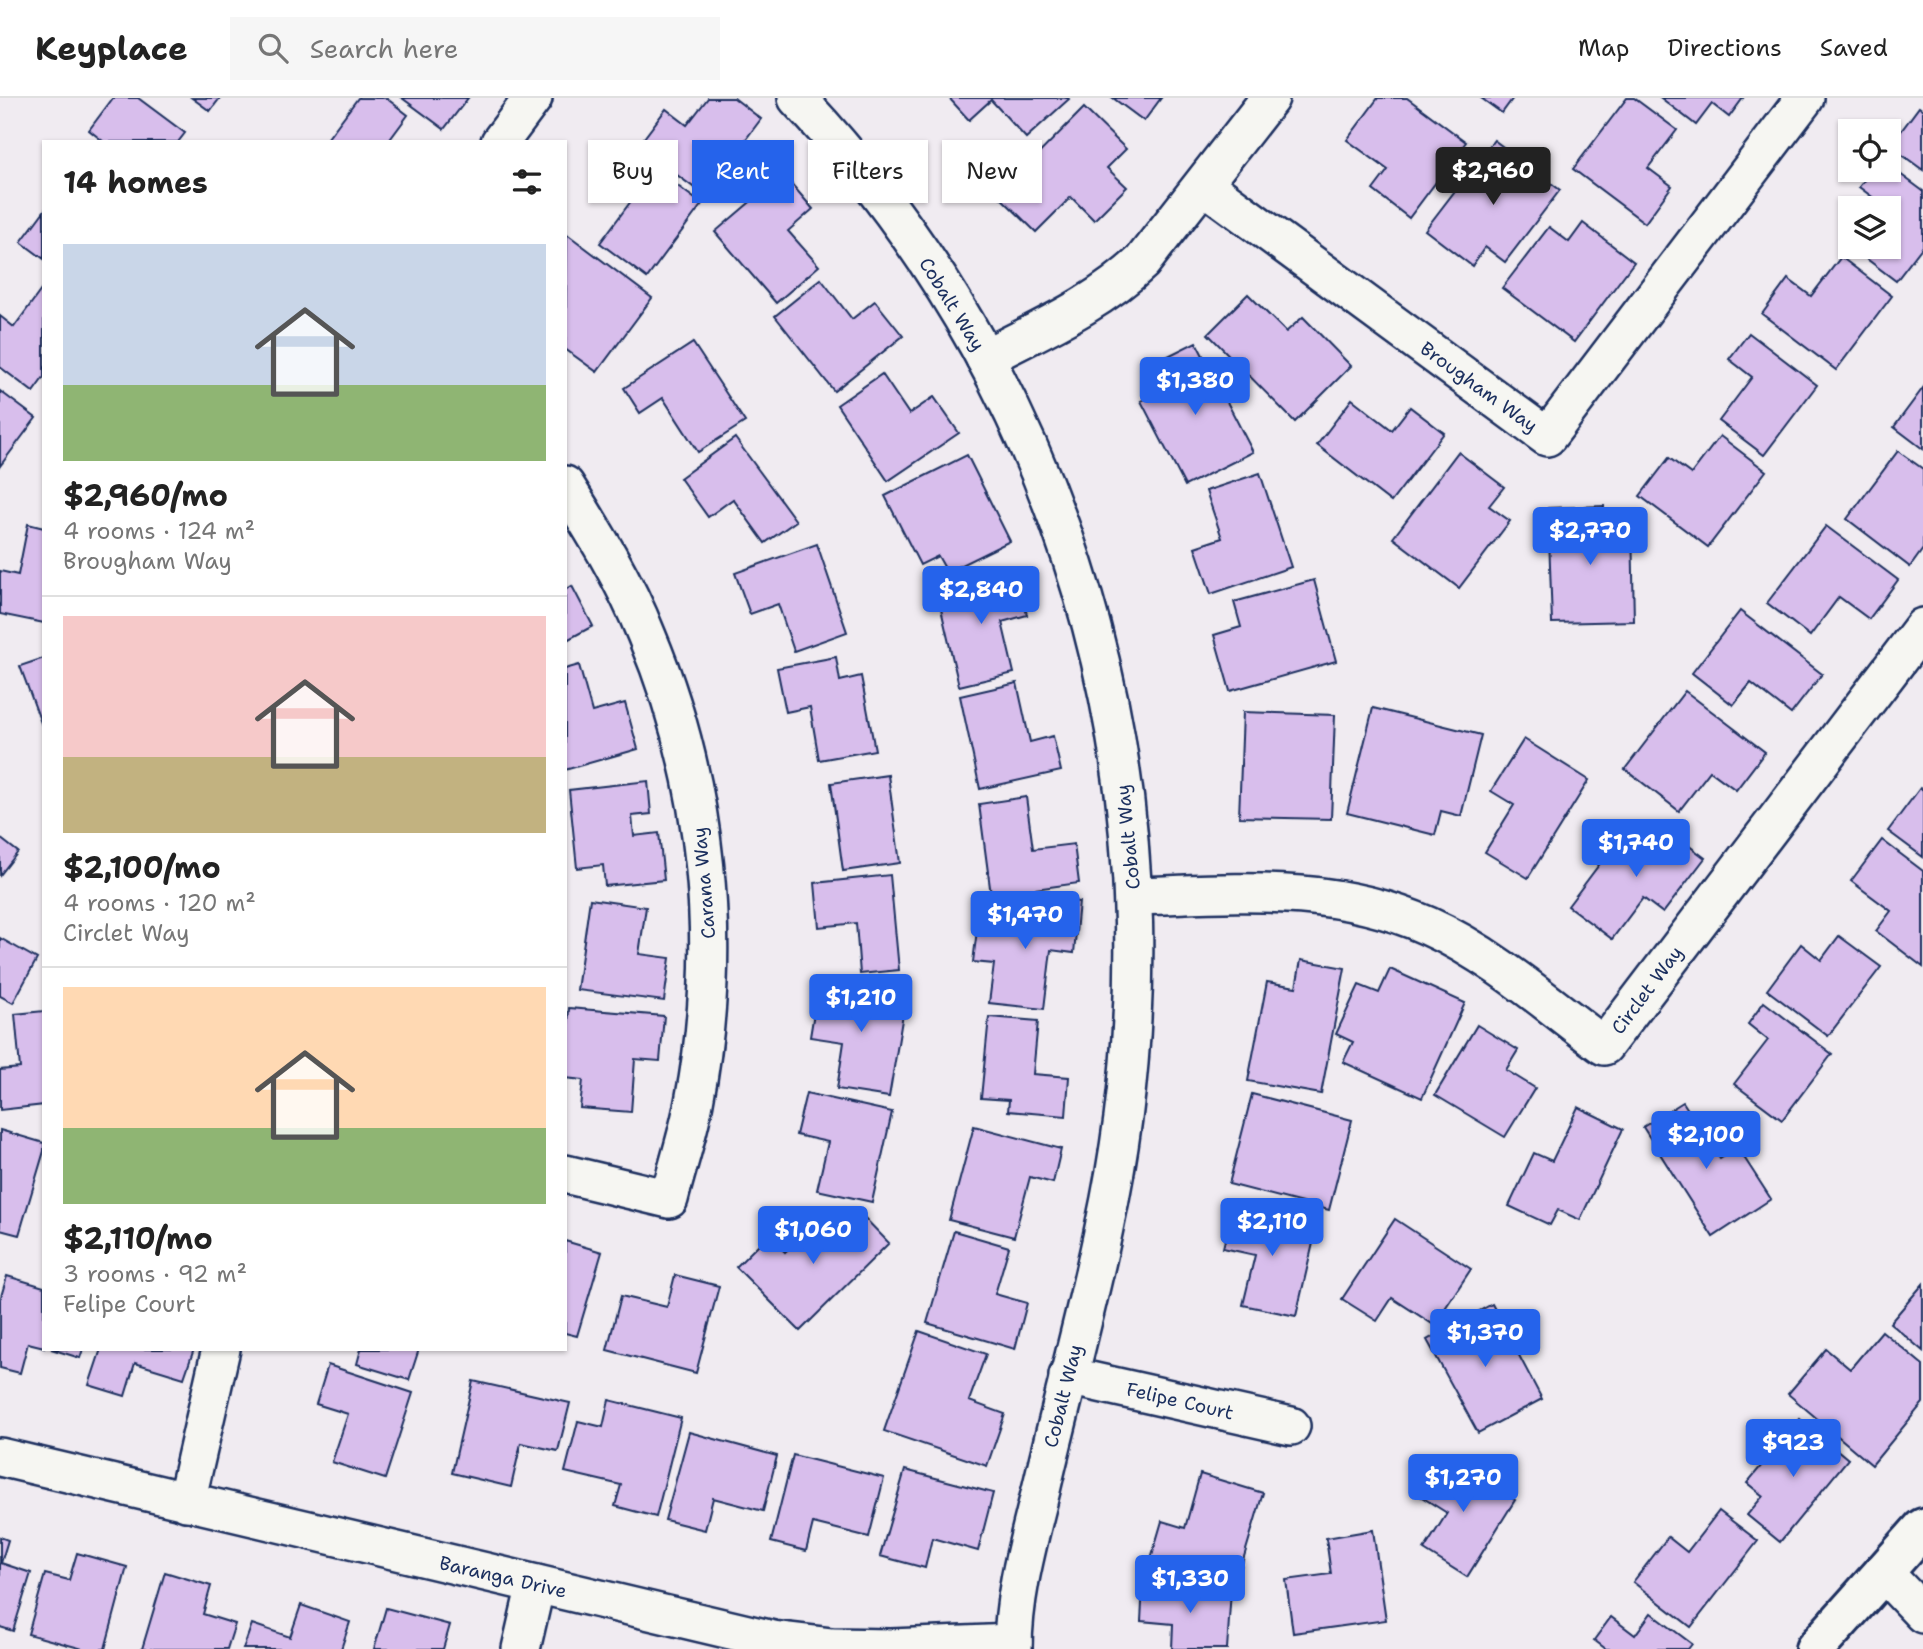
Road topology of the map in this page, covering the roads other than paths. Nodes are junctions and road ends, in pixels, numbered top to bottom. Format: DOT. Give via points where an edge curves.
graph roads {
  1 [pos="533,98"];
  2 [pos="797,98"];
  3 [pos="1270,98"];
  4 [pos="1805,98"];
  5 [pos="502,140"];
  6 [pos="1204,185"];
  7 [pos="985,358"];
  8 [pos="567,488"];
  9 [pos="1923,626"];
  10 [pos="1134,896"];
  11 [pos="567,1174"];
  12 [pos="221,1351"];
  13 [pos="1068,1376"];
  14 [pos="1291,1426"];
  15 [pos="0,1457"];
  16 [pos="186,1502"];
  17 [pos="1923,1528"];
  18 [pos="1884,1572"];
  19 [pos="536,1584"];
  20 [pos="1923,1614"];
  21 [pos="1013,1646"];
  22 [pos="521,1649"];
  23 [pos="1815,1649"];
  1 -- 5 [label="street"];
  2 -- 7 [label="street, Cobalt Way" via="908,233"];
  3 -- 6 [label="street"];
  4 -- 6 [label="street, Brougham Way" via="1547,437"];
  6 -- 7 [label="street" via="1122,282 1099,299"];
  7 -- 10 [label="street, Cobalt Way" via="1035,460 1092,625 1112,709 1131,839"];
  8 -- 11 [label="street, Carana Way" via="609,556 666,685 689,766 702,838 709,934 706,1019 694,1103 669,1199"];
  9 -- 10 [label="street, Circlet Way" via="1604,1046 1477,953 1429,926 1379,907 1271,891"];
  10 -- 13 [label="street, Cobalt Way" via="1136,969 1121,1143"];
  12 -- 16 [label="street"];
  13 -- 14 [label="street, Felipe Court"];
  13 -- 21 [label="street, Cobalt Way" via="1019,1581"];
  15 -- 16 [label="street, Baranga Drive"];
  16 -- 19 [label="street, Baranga Drive"];
  17 -- 18 [label="street"];
  18 -- 20 [label="street"];
  18 -- 23 [label="street"];
  19 -- 21 [label="street, Baranga Drive" via="774,1640 820,1646"];
  19 -- 22 [label="street"];
}
